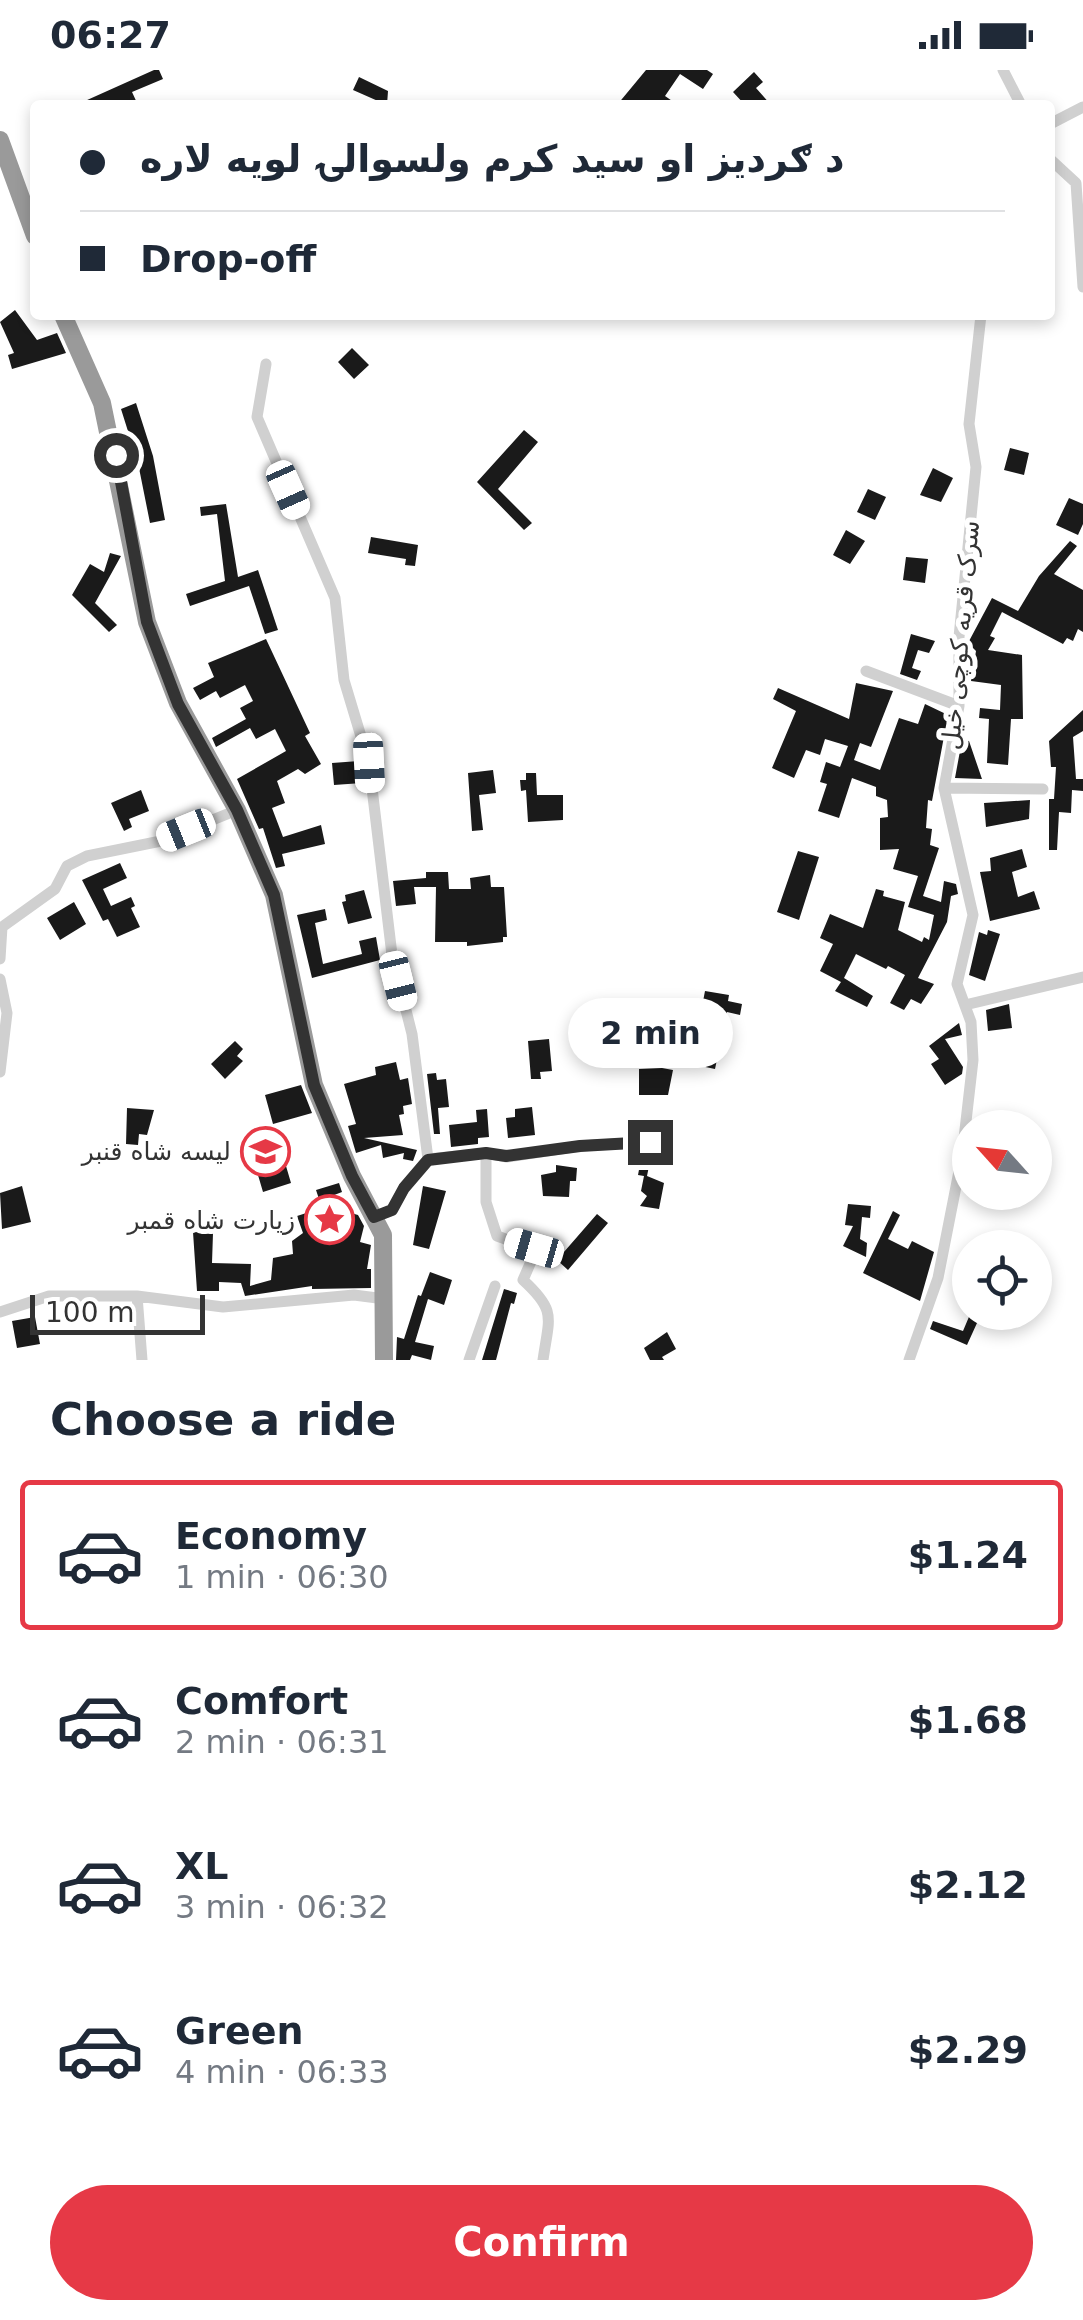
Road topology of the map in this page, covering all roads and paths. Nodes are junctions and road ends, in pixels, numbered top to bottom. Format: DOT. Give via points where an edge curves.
graph roads {
  1 [pos="1003,70"];
  2 [pos="1018,100"];
  3 [pos="1083,106"];
  4 [pos="1055,121"];
  5 [pos="0,140"];
  6 [pos="1055,164"];
  7 [pos="30,222"];
  8 [pos="1083,287"];
  9 [pos="65,320"];
  10 [pos="980,320"];
  11 [pos="266,364"];
  12 [pos="866,672"];
  13 [pos="958,706"];
  14 [pos="944,788"];
  15 [pos="1043,789"];
  16 [pos="237,810"];
  17 [pos="0,959"];
  18 [pos="1083,976"];
  19 [pos="0,979"];
  20 [pos="964,1005"];
  21 [pos="0,1072"];
  22 [pos="650,1142"];
  23 [pos="486,1153"];
  24 [pos="428,1160"];
  25 [pos="374,1217"];
  26 [pos="495,1286"];
  27 [pos="137,1296"];
  28 [pos="384,1299"];
  29 [pos="0,1312"];
  30 [pos="142,1360"];
  31 [pos="384,1360"];
  32 [pos="470,1360"];
  33 [pos="543,1360"];
  34 [pos="908,1360"];
  1 -- 2 [label="street"];
  3 -- 4 [label="street"];
  5 -- 7 [label="highway"];
  6 -- 8 [label="street" via="1076,183"];
  9 -- 16 [label="highway" via="102,403 147,622 178,704"];
  10 -- 13 [label="street, سرک قریه کوچی خیل" via="969,424 976,467"];
  11 -- 24 [label="street" via="257,417 335,598 344,680 369,763 392,954 412,1034"];
  12 -- 13 [label="street"];
  13 -- 14 [label="street, سرک قریه کوچی خیل"];
  14 -- 15 [label="street"];
  14 -- 20 [label="street, سرک قریه کوچی خیل" via="972,915 957,984"];
  16 -- 17 [label="street" via="161,841 67,866 56,889 2,927"];
  16 -- 25 [label="highway" via="274,895 314,1085"];
  18 -- 20 [label="street"];
  19 -- 21 [label="street" via="7,1013"];
  20 -- 34 [label="street, سرک قریه کوچی خیل" via="973,1060 962,1156 938,1278"];
  22 -- 23 [label="street"];
  23 -- 24 [label="street"];
  23 -- 33 [label="street" via="486,1202 497,1236 536,1250 524,1280 548,1307"];
  24 -- 25 [label="street" via="392,1210"];
  25 -- 28 [label="highway" via="383,1236"];
  26 -- 32 [label="street"];
  27 -- 28 [label="street" via="223,1307 354,1294"];
  27 -- 29 [label="street" via="48,1296"];
  27 -- 30 [label="street"];
  28 -- 31 [label="highway"];
}
